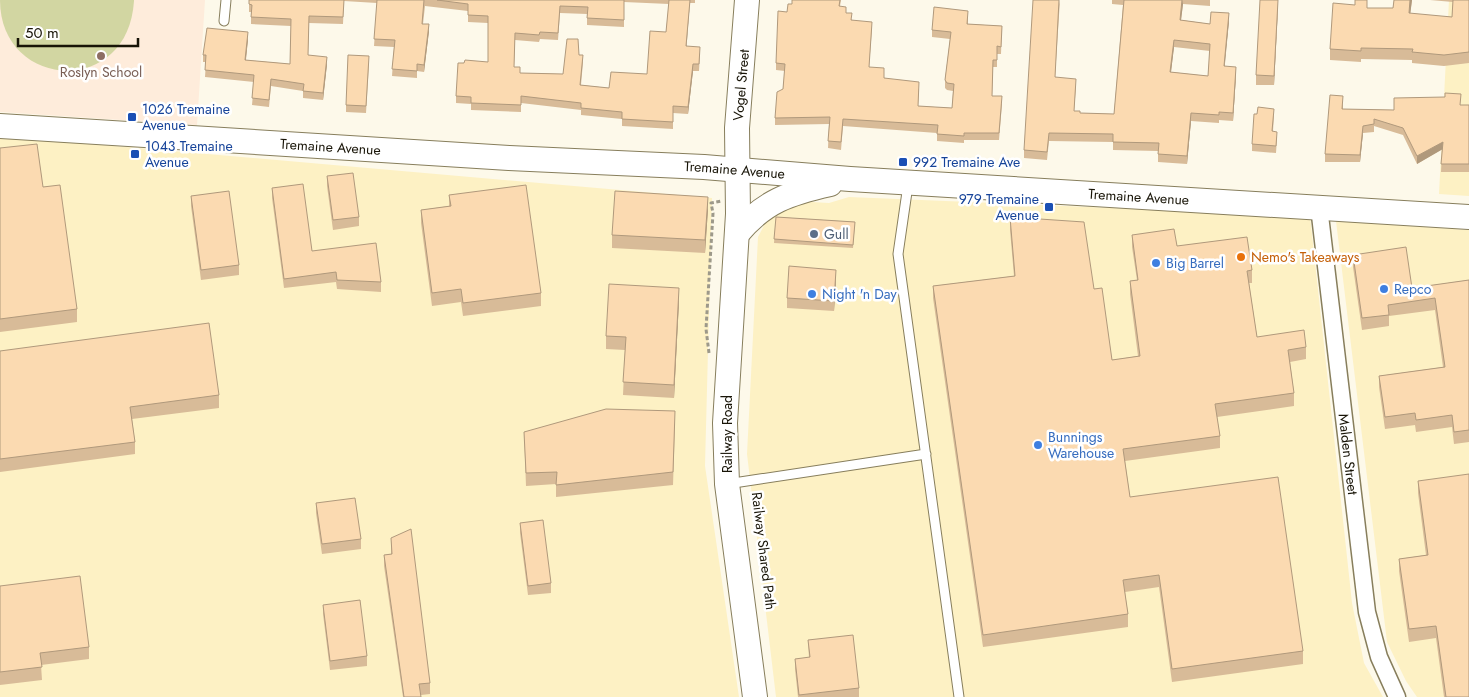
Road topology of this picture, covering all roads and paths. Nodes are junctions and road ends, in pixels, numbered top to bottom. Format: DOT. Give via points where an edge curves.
graph roads {
  1 [pos="226,0"];
  2 [pos="747,0"];
  3 [pos="224,21"];
  4 [pos="0,126"];
  5 [pos="737,169"];
  6 [pos="850,179"];
  7 [pos="908,183"];
  8 [pos="1319,207"];
  9 [pos="1469,217"];
  10 [pos="737,234"];
  11 [pos="716,252"];
  12 [pos="711,258"];
  13 [pos="926,454"];
  14 [pos="727,484"];
  15 [pos="755,697"];
  16 [pos="959,697"];
  17 [pos="1397,697"];
  1 -- 3 [label="lane"];
  2 -- 5 [label="main road, Vogel Street"];
  4 -- 5 [label="main road, Tremaine Avenue"];
  5 -- 6 [label="main road, Tremaine Avenue"];
  5 -- 10 [label="main road, Railway Road"];
  6 -- 7 [label="main road, Tremaine Avenue"];
  6 -- 10 [label="main road" via="777,199 751,218"];
  7 -- 8 [label="main road, Tremaine Avenue"];
  7 -- 13 [label="lane" via="898,254"];
  8 -- 9 [label="main road, Tremaine Avenue"];
  8 -- 17 [label="street, Malden Street" via="1366,612 1378,657"];
  10 -- 14 [label="main road, Railway Road" via="725,423"];
  11 -- 12 [label="path"];
  13 -- 14 [label="lane"];
  13 -- 16 [label="lane"];
  14 -- 15 [label="main road, Railway Road"];
}
